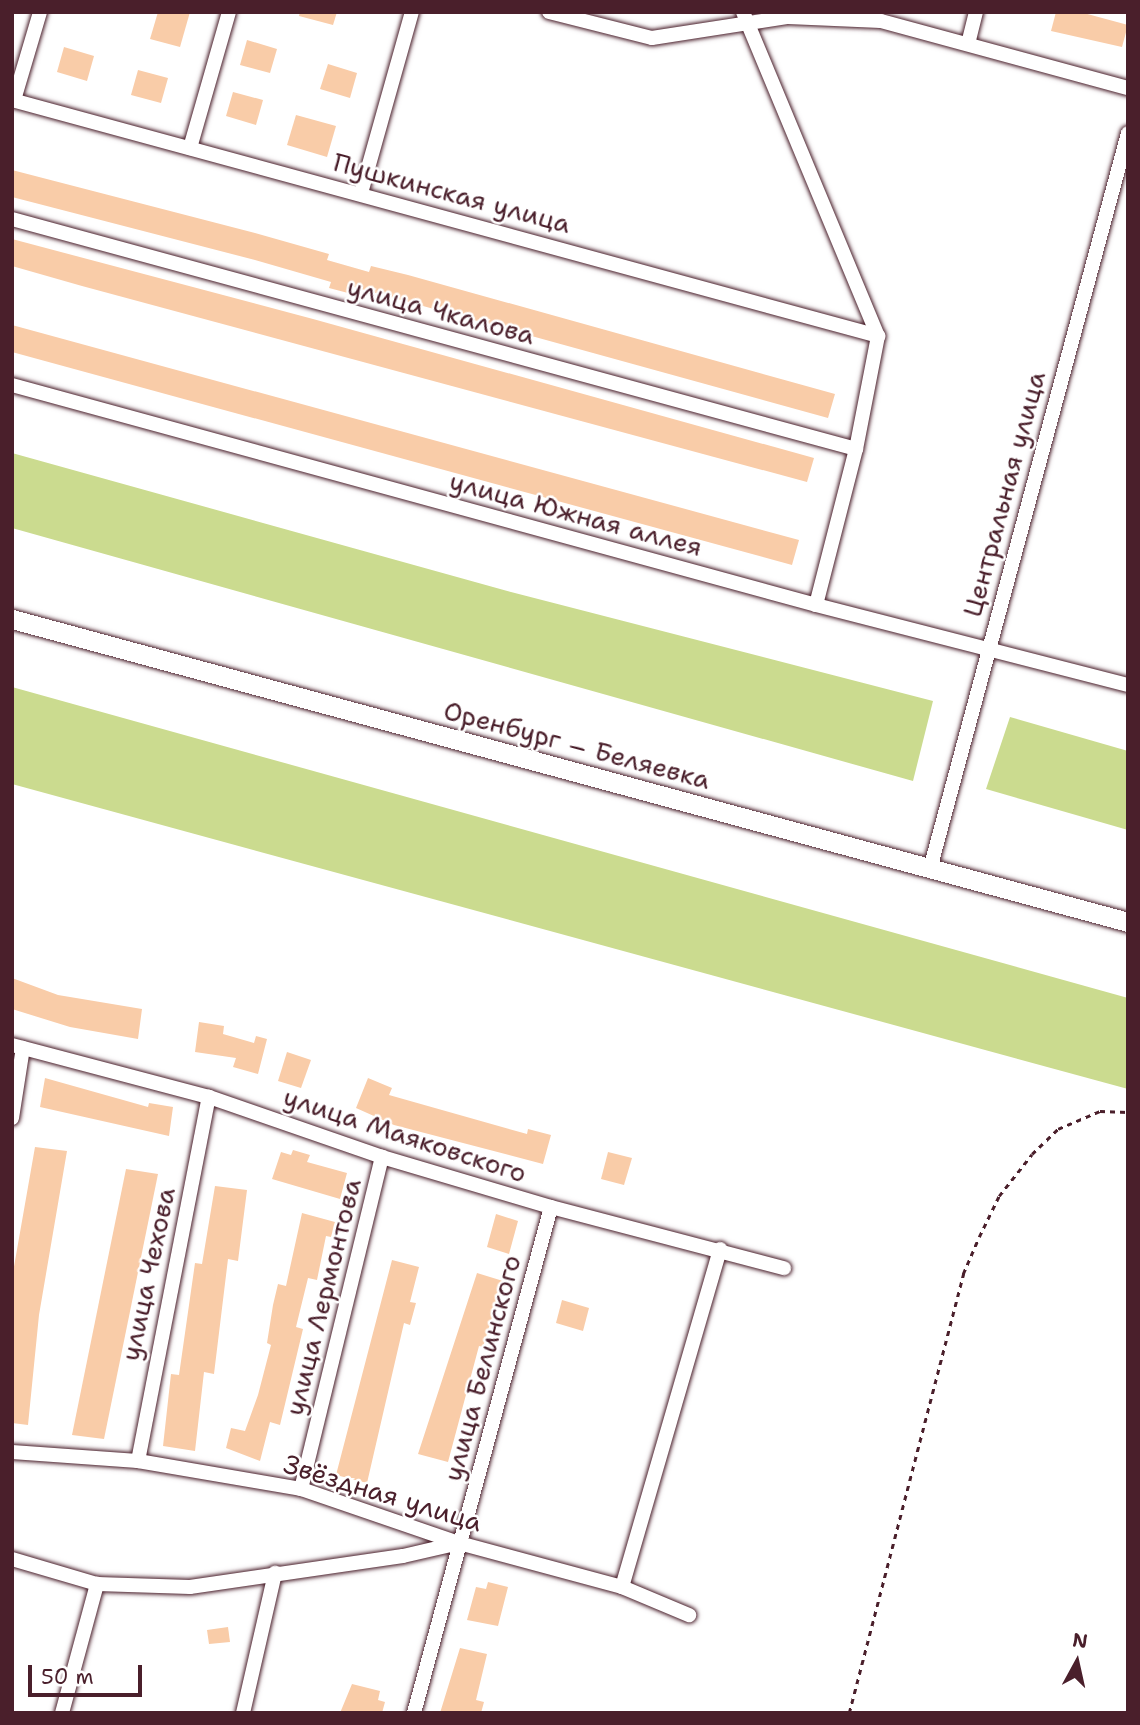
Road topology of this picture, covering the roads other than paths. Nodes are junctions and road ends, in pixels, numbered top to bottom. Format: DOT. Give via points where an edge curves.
graph roads {
  1 [pos="40,12"];
  2 [pos="229,12"];
  3 [pos="412,12"];
  4 [pos="549,12"];
  5 [pos="976,12"];
  6 [pos="788,15"];
  7 [pos="746,19"];
  8 [pos="968,44"];
  9 [pos="1128,88"];
  10 [pos="13,100"];
  11 [pos="1128,133"];
  12 [pos="190,148"];
  13 [pos="361,193"];
  14 [pos="12,219"];
  15 [pos="878,336"];
  16 [pos="12,385"];
  17 [pos="856,449"];
  18 [pos="816,605"];
  19 [pos="12,619"];
  20 [pos="987,647"];
  21 [pos="1128,685"];
  22 [pos="930,869"];
  23 [pos="1128,922"];
  24 [pos="18,1046"];
  25 [pos="209,1097"];
  26 [pos="12,1118"];
  27 [pos="382,1157"];
  28 [pos="551,1207"];
  29 [pos="720,1250"];
  30 [pos="784,1268"];
  31 [pos="12,1452"];
  32 [pos="138,1461"];
  33 [pos="301,1489"];
  34 [pos="459,1543"];
  35 [pos="12,1559"];
  36 [pos="275,1573"];
  37 [pos="97,1584"];
  38 [pos="622,1587"];
  39 [pos="689,1615"];
  40 [pos="62,1713"];
  41 [pos="243,1713"];
  42 [pos="414,1713"];
  1 -- 10 [label="street"];
  2 -- 12 [label="street"];
  3 -- 13 [label="street"];
  4 -- 7 [label="street" via="652,38"];
  5 -- 8 [label="street"];
  6 -- 7 [label="street"];
  6 -- 8 [label="street" via="881,21"];
  7 -- 15 [label="street"];
  8 -- 9 [label="street"];
  10 -- 12 [label="street, Пушкинская улица"];
  11 -- 20 [label="street, Центральная улица"];
  12 -- 13 [label="street, Пушкинская улица"];
  13 -- 15 [label="street, Пушкинская улица"];
  14 -- 17 [label="street, улица Чкалова"];
  15 -- 17 [label="street"];
  16 -- 18 [label="street, улица Южная аллея"];
  17 -- 18 [label="street"];
  18 -- 20 [label="street, улица Южная аллея"];
  19 -- 22 [label="main road, Оренбург – Беляевка"];
  20 -- 21 [label="street, улица Южная аллея"];
  20 -- 22 [label="street, Центральная улица"];
  22 -- 23 [label="main road, Оренбург – Беляевка"];
  24 -- 25 [label="street, улица Маяковского"];
  24 -- 26 [label="street"];
  25 -- 27 [label="street, улица Маяковского"];
  25 -- 32 [label="street, улица Чехова"];
  27 -- 28 [label="street, улица Маяковского"];
  27 -- 33 [label="street, улица Лермонтова"];
  28 -- 29 [label="street, улица Маяковского"];
  28 -- 34 [label="street, улица Белинского"];
  29 -- 30 [label="street, улица Маяковского"];
  29 -- 38 [label="street"];
  31 -- 32 [label="street, Звёздная улица"];
  32 -- 33 [label="street, Звёздная улица"];
  33 -- 34 [label="street, Звёздная улица"];
  34 -- 36 [label="street" via="403,1556"];
  34 -- 38 [label="street, Звёздная улица"];
  34 -- 42 [label="street, улица Белинского"];
  35 -- 37 [label="street"];
  36 -- 37 [label="street" via="190,1587"];
  36 -- 41 [label="street"];
  37 -- 40 [label="street"];
  38 -- 39 [label="street, Звёздная улица"];
}
